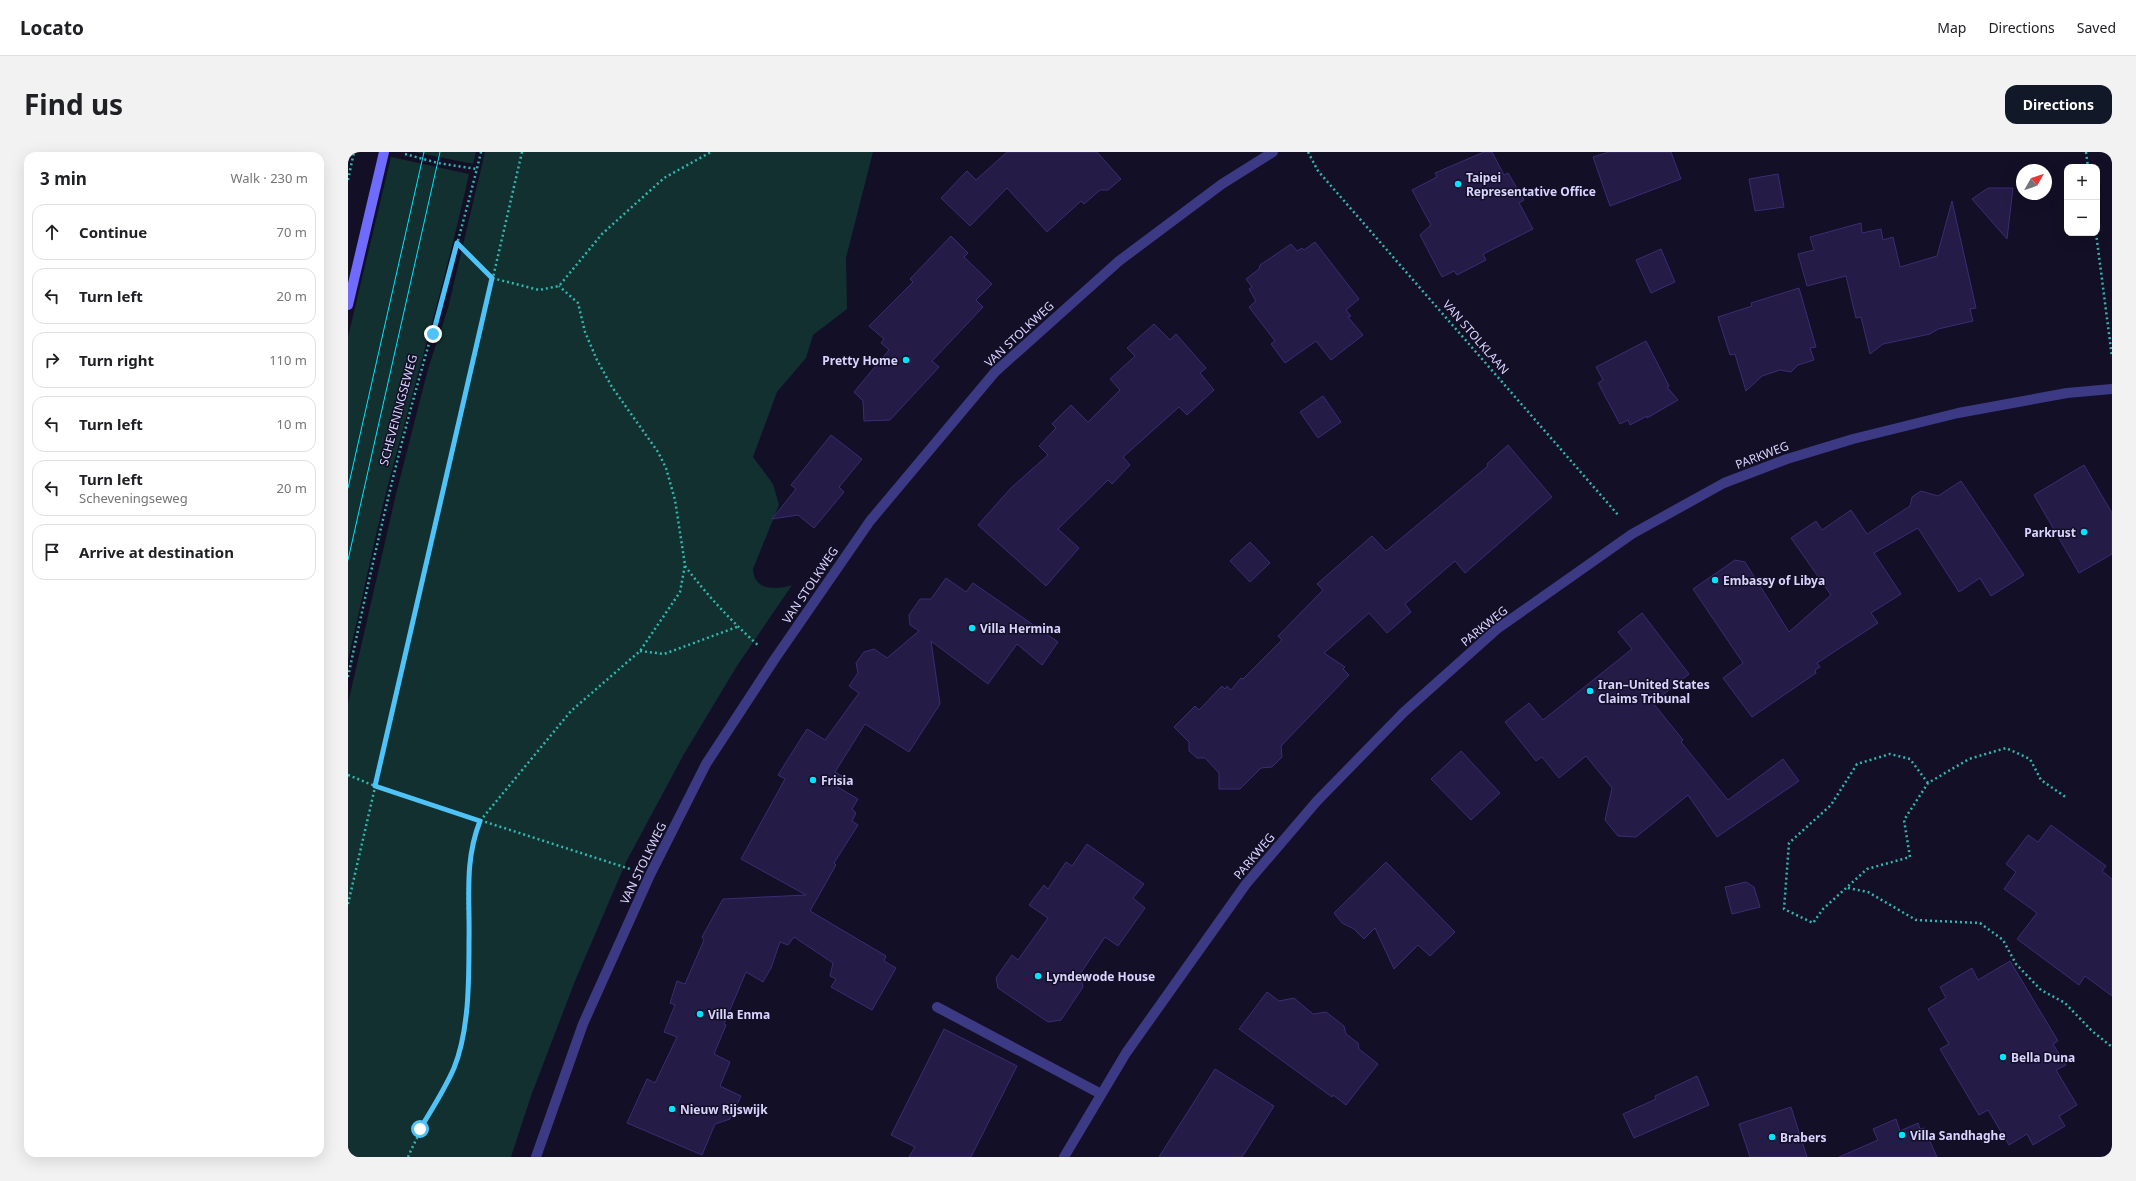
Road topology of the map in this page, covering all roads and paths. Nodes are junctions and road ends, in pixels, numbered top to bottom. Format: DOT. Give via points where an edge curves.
graph roads {
  1 [pos="354,152"];
  2 [pos="384,152"];
  3 [pos="481,152"];
  4 [pos="522,152"];
  5 [pos="711,152"];
  6 [pos="1273,152"];
  7 [pos="1308,152"];
  8 [pos="2086,152"];
  9 [pos="414,157"];
  10 [pos="2088,164"];
  11 [pos="477,169"];
  12 [pos="348,180"];
  13 [pos="2096,236"];
  14 [pos="457,243"];
  15 [pos="492,278"];
  16 [pos="559,286"];
  17 [pos="348,305"];
  18 [pos="2112,357"];
  19 [pos="2112,389"];
  20 [pos="1632,534"];
  21 [pos="685,565"];
  22 [pos="737,627"];
  23 [pos="640,651"];
  24 [pos="774,660"];
  25 [pos="348,676"];
  26 [pos="348,775"];
  27 [pos="1928,783"];
  28 [pos="375,786"];
  29 [pos="2067,798"];
  30 [pos="480,821"];
  31 [pos="650,875"];
  32 [pos="1848,888"];
  33 [pos="348,904"];
  34 [pos="936,1007"];
  35 [pos="2112,1047"];
  36 [pos="1101,1094"];
  37 [pos="408,1157"];
  38 [pos="536,1157"];
  39 [pos="1064,1157"];
  1 -- 12 [label="path"];
  2 -- 17 [label="street"];
  3 -- 11 [label="path, SCHEVENINGSEWEG"];
  4 -- 15 [label="path"];
  5 -- 16 [label="path" via="664,178 602,234"];
  6 -- 24 [label="street, VAN STOLKWEG" via="1222,184 1119,261 995,372 870,521"];
  7 -- 20 [label="path, VAN STOLKLAAN" via="1318,171 1606,500"];
  8 -- 10 [label="path"];
  9 -- 11 [label="path"];
  11 -- 14 [label="path, SCHEVENINGSEWEG"];
  13 -- 18 [label="path"];
  14 -- 15 [label="path"];
  14 -- 25 [label="path, SCHEVENINGSEWEG" via="407,423"];
  15 -- 16 [label="path" via="539,290"];
  15 -- 28 [label="path"];
  16 -- 21 [label="path" via="578,303 585,332 597,360 666,468 675,500"];
  19 -- 20 [label="street, PARKWEG" via="1958,413 1853,439 1787,459 1724,483"];
  20 -- 36 [label="street, PARKWEG" via="1497,629 1404,712 1317,801 1246,884 1126,1053"];
  21 -- 22 [label="path" via="703,590"];
  21 -- 23 [label="path" via="680,592"];
  22 -- 23 [label="path" via="664,654"];
  22 -- 24 [label="path"];
  23 -- 30 [label="path" via="571,711"];
  24 -- 31 [label="street, VAN STOLKWEG" via="706,764"];
  26 -- 28 [label="path"];
  27 -- 29 [label="path" via="1969,759 2006,748 2030,759 2041,780"];
  27 -- 32 [label="path" via="1904,820 1910,857 1867,869"];
  27 -- 32 [label="path" via="1910,759 1890,754 1857,764 1830,805 1789,843 1784,910 1813,923 1823,909"];
  28 -- 30 [label="path"];
  28 -- 33 [label="path"];
  30 -- 31 [label="path"];
  30 -- 37 [label="path" via="474,837 468,870 470,940 462,1035 454,1067 420,1129"];
  31 -- 38 [label="street, VAN STOLKWEG" via="583,1024"];
  32 -- 35 [label="path" via="1868,892 1916,920 1980,923 2003,940 2016,964 2042,990 2065,1003"];
  34 -- 36 [label="street"];
  36 -- 39 [label="street, PARKWEG"];
}
